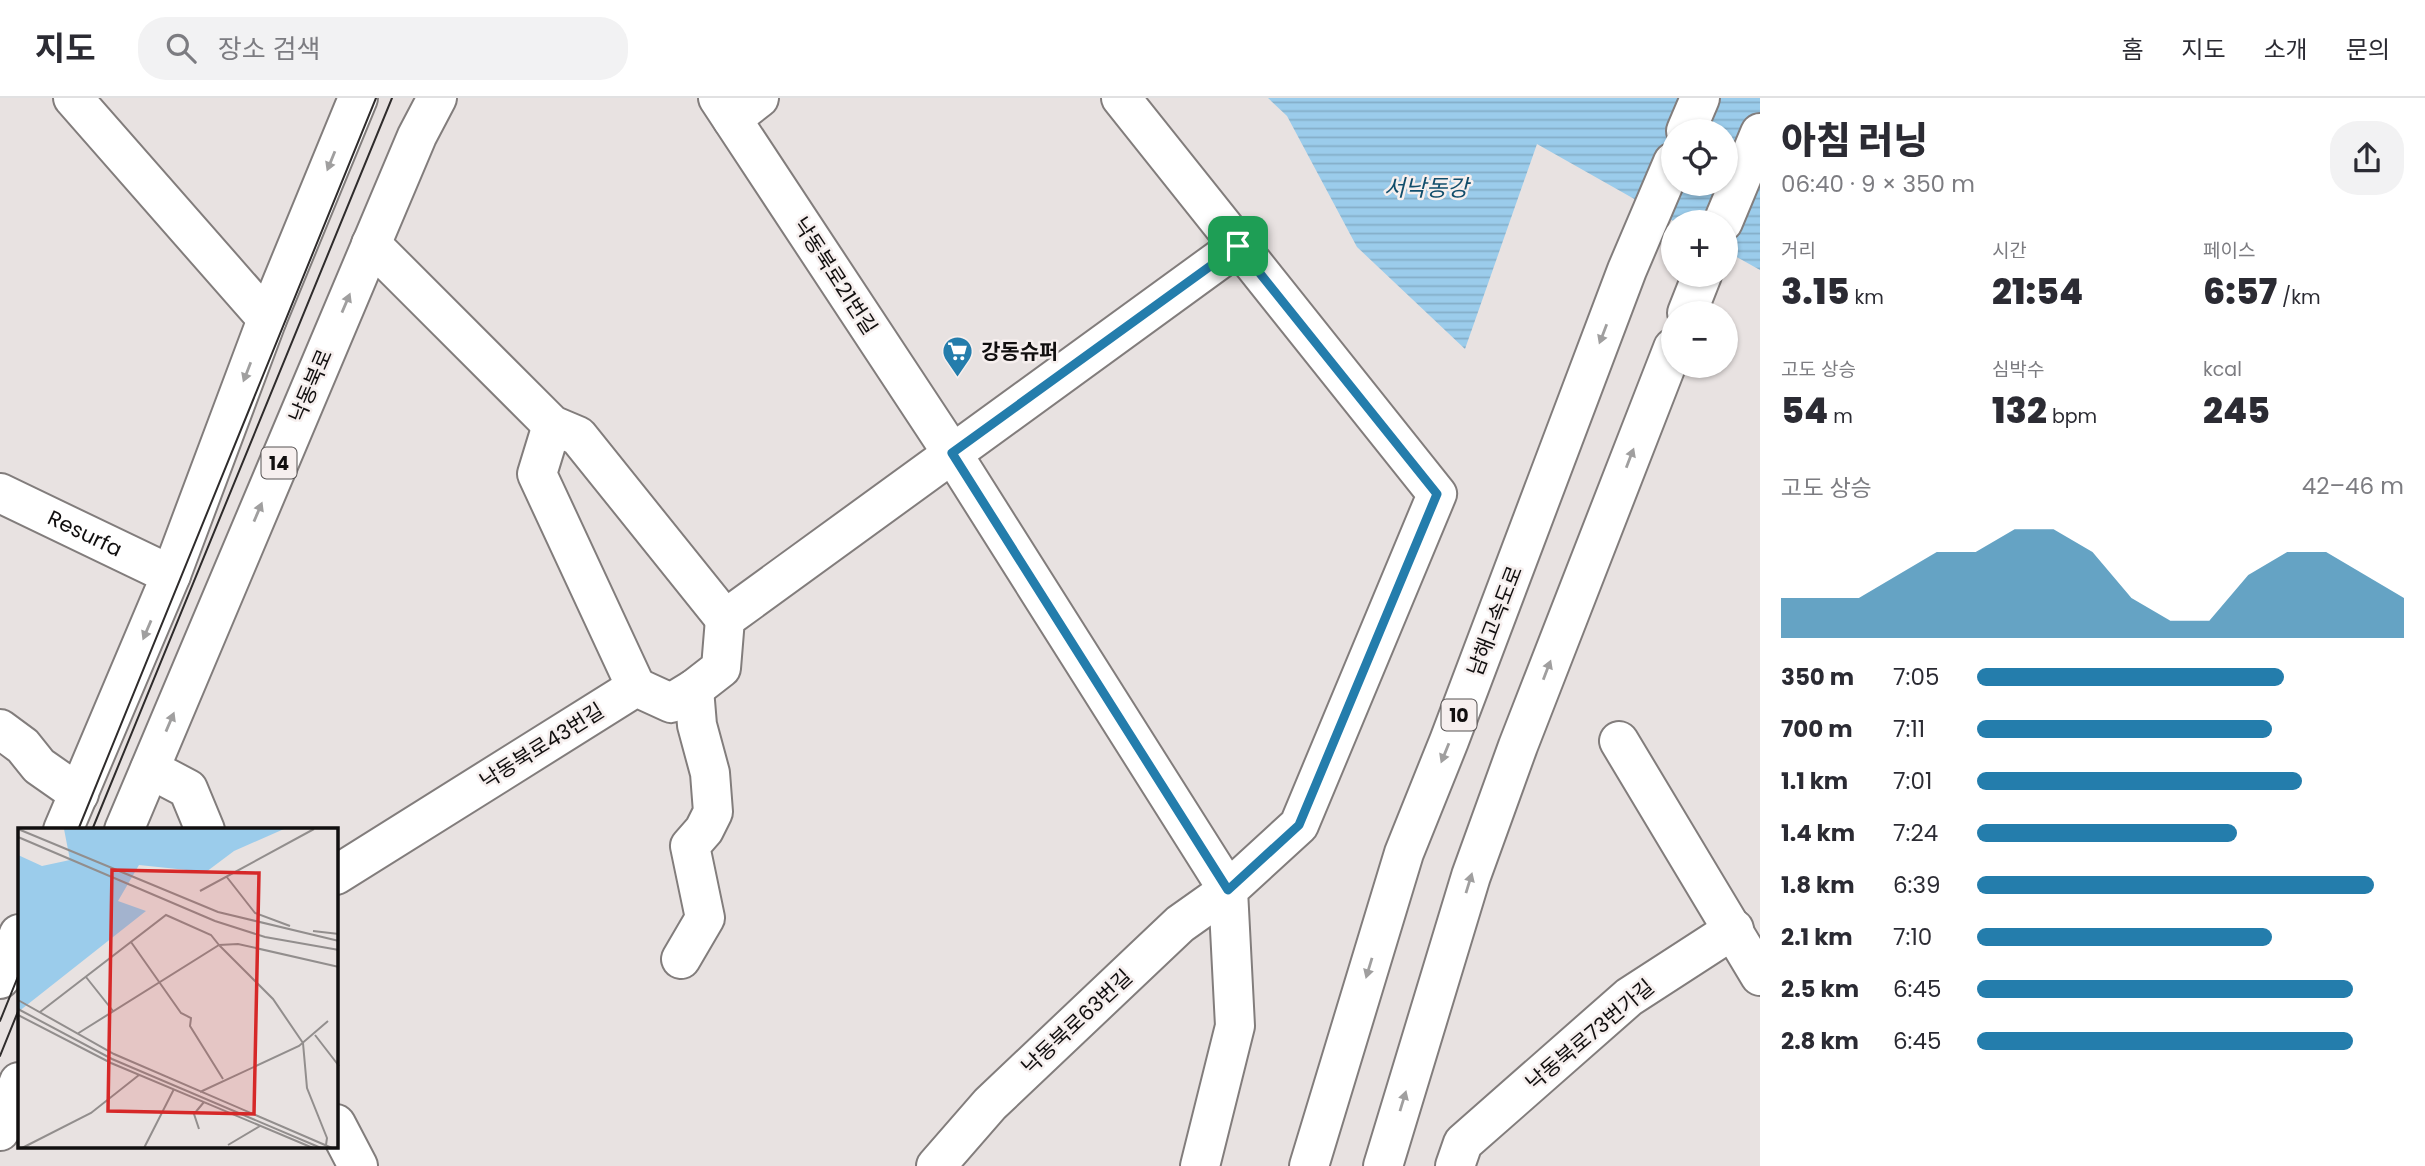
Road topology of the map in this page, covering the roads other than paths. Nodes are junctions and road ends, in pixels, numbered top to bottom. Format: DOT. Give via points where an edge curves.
graph roads {
  1 [pos="73,98"];
  2 [pos="358,98"];
  3 [pos="437,98"];
  4 [pos="1121,98"];
  5 [pos="1700,98"];
  6 [pos="736,105"];
  7 [pos="1691,119"];
  8 [pos="1760,133"];
  9 [pos="1661,190"];
  10 [pos="1728,210"];
  11 [pos="371,244"];
  12 [pos="1238,246"];
  13 [pos="267,319"];
  14 [pos="1661,378"];
  15 [pos="552,425"];
  16 [pos="952,453"];
  17 [pos="0,493"];
  18 [pos="171,575"];
  19 [pos="725,627"];
  20 [pos="636,687"];
  21 [pos="694,689"];
  22 [pos="0,729"];
  23 [pos="1619,741"];
  24 [pos="150,769"];
  25 [pos="79,793"];
  26 [pos="64,828"];
  27 [pos="125,828"];
  28 [pos="204,828"];
  29 [pos="338,874"];
  30 [pos="1228,890"];
  31 [pos="1734,929"];
  32 [pos="18,936"];
  33 [pos="681,959"];
  34 [pos="1760,976"];
  35 [pos="0,979"];
  36 [pos="18,1085"];
  37 [pos="338,1128"];
  38 [pos="0,1131"];
  39 [pos="358,1166"];
  40 [pos="936,1166"];
  41 [pos="1200,1166"];
  42 [pos="1309,1166"];
  43 [pos="1383,1166"];
  44 [pos="1455,1166"];
  1 -- 13 [label="main road"];
  2 -- 13 [label="main road, one-way"];
  3 -- 11 [label="main road, 낙동북로 / 14"];
  4 -- 12 [label="main road"];
  5 -- 7 [label="main road"];
  6 -- 16 [label="main road, 낙동북로21번길"];
  8 -- 10 [label="main road"];
  9 -- 42 [label="main road, 남해고속도로 / 10, one-way" via="1404,853"];
  11 -- 15 [label="main road"];
  24 -- 11 [label="main road, 낙동북로 / 14, one-way"];
  12 -- 16 [label="main road"];
  12 -- 30 [label="main road, 낙동북로63번길" via="1437,494 1299,825"];
  13 -- 18 [label="main road, one-way"];
  43 -- 14 [label="main road, one-way" via="1471,876"];
  15 -- 19 [label="main road" via="578,436"];
  15 -- 20 [label="main road" via="537,474"];
  16 -- 19 [label="main road"];
  16 -- 30 [label="main road, 낙동북로21번길"];
  17 -- 18 [label="main road, Resurfa"];
  18 -- 25 [label="main road, one-way"];
  19 -- 21 [label="main road" via="720,668"];
  20 -- 21 [label="main road" via="671,703"];
  20 -- 29 [label="main road, 낙동북로43번길"];
  21 -- 33 [label="main road" via="713,812 690,846 705,918"];
  22 -- 25 [label="main road" via="39,766"];
  23 -- 31 [label="main road"];
  24 -- 27 [label="main road, 낙동북로 / 14"];
  24 -- 28 [label="main road" via="188,789"];
  25 -- 26 [label="main road"];
  30 -- 40 [label="main road, 낙동북로63번길" via="1180,924 990,1104"];
  30 -- 41 [label="main road" via="1235,1026"];
  31 -- 34 [label="main road"];
  31 -- 44 [label="main road, 낙동북로73번가길" via="1629,997 1463,1143"];
  32 -- 35 [label="main road"];
  36 -- 38 [label="main road"];
  37 -- 39 [label="main road"];
}
